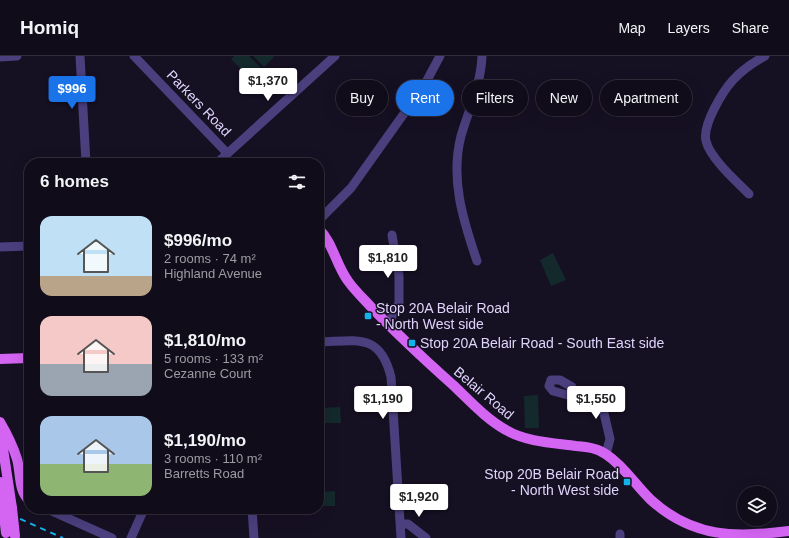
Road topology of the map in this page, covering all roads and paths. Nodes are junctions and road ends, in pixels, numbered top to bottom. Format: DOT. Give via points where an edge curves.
graph roads {
  1 [pos="17,56"];
  2 [pos="80,56"];
  3 [pos="134,56"];
  4 [pos="335,56"];
  5 [pos="440,56"];
  6 [pos="482,56"];
  7 [pos="765,56"];
  8 [pos="0,57"];
  9 [pos="228,153"];
  10 [pos="86,158"];
  11 [pos="222,158"];
  12 [pos="749,194"];
  13 [pos="324,215"];
  14 [pos="324,234"];
  15 [pos="392,235"];
  16 [pos="24,246"];
  17 [pos="0,247"];
  18 [pos="477,261"];
  19 [pos="388,324"];
  20 [pos="324,342"];
  21 [pos="24,358"];
  22 [pos="0,359"];
  23 [pos="574,397"];
  24 [pos="0,422"];
  25 [pos="0,429"];
  26 [pos="606,454"];
  27 [pos="20,480"];
  28 [pos="0,482"];
  29 [pos="9,490"];
  30 [pos="24,494"];
  31 [pos="8,508"];
  32 [pos="58,514"];
  33 [pos="142,514"];
  34 [pos="252,514"];
  35 [pos="401,524"];
  36 [pos="789,531"];
  37 [pos="10,536"];
  38 [pos="112,538"];
  39 [pos="131,538"];
  40 [pos="254,538"];
  41 [pos="401,538"];
  42 [pos="426,538"];
  1 -- 8 [label="street"];
  2 -- 10 [label="street"];
  3 -- 9 [label="street, Parkers Road"];
  4 -- 9 [label="street"];
  5 -- 13 [label="street" via="425,84 351,188"];
  6 -- 18 [label="street" via="480,79 462,135 456,168 463,218"];
  7 -- 12 [label="street" via="733,80 709,119 706,140 714,155"];
  9 -- 11 [label="street"];
  14 -- 19 [label="main road, Belair Road" via="348,282"];
  15 -- 19 [label="street" via="399,275 399,303"];
  16 -- 17 [label="street"];
  19 -- 26 [label="main road, Belair Road" via="451,384 506,430 529,439 594,448"];
  20 -- 35 [label="street" via="370,343 378,349 388,366 391,377"];
  21 -- 22 [label="main road"];
  23 -- 26 [label="street" via="603,409 610,439"];
  24 -- 27 [label="main road" via="17,460"];
  25 -- 29 [label="main road"];
  26 -- 36 [label="main road, Belair Road" via="620,465 664,512 699,530 737,536"];
  27 -- 29 [label="main road"];
  27 -- 30 [label="main road"];
  28 -- 31 [label="main road"];
  29 -- 31 [label="main road"];
  31 -- 37 [label="main road, bridge"];
  32 -- 38 [label="street"];
  33 -- 39 [label="street"];
  34 -- 40 [label="street"];
  35 -- 41 [label="street"];
  35 -- 42 [label="street" via="408,524"];
}
